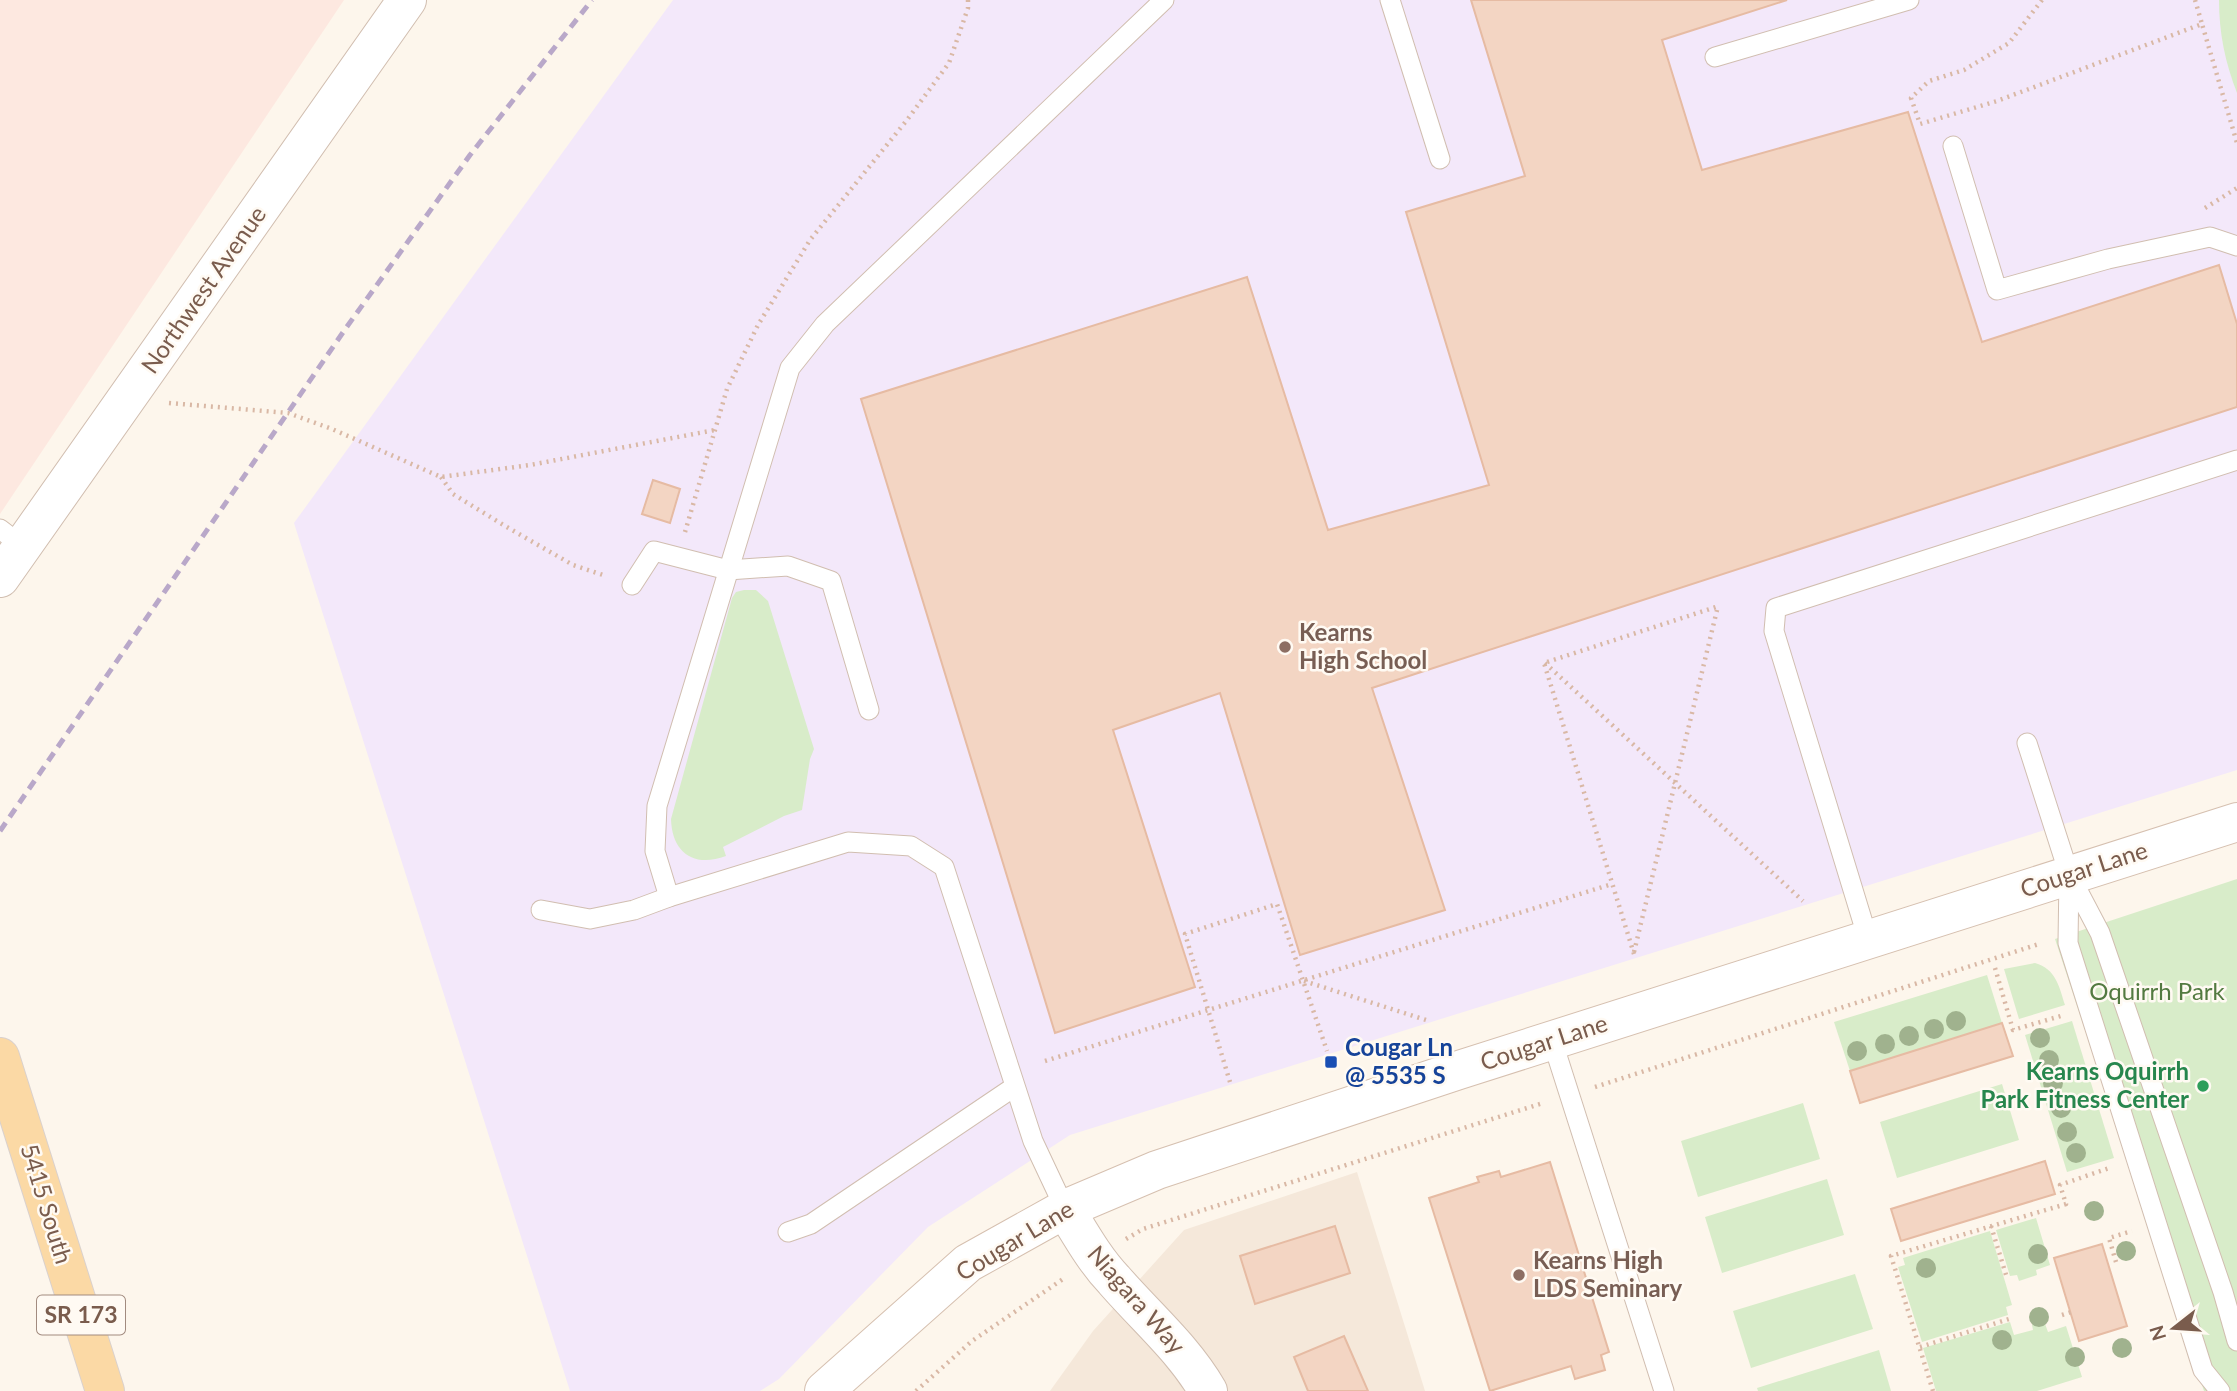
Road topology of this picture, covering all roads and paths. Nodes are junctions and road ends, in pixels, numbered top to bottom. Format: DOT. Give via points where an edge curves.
graph roads {
  1 [pos="407,0"];
  2 [pos="968,0"];
  3 [pos="1164,0"];
  4 [pos="1390,0"];
  5 [pos="1909,0"];
  6 [pos="2042,0"];
  7 [pos="2195,0"];
  8 [pos="2202,24"];
  9 [pos="1715,57"];
  10 [pos="2237,143"];
  11 [pos="1953,146"];
  12 [pos="1440,159"];
  13 [pos="2237,246"];
  14 [pos="126,401"];
  15 [pos="715,430"];
  16 [pos="2237,460"];
  17 [pos="441,477"];
  18 [pos="11,538"];
  19 [pos="677,556"];
  20 [pos="728,570"];
  21 [pos="0,578"];
  22 [pos="632,585"];
  23 [pos="1544,663"];
  24 [pos="869,710"];
  25 [pos="2027,743"];
  26 [pos="1675,783"];
  27 [pos="2237,822"];
  28 [pos="2069,874"];
  29 [pos="1612,884"];
  30 [pos="668,897"];
  31 [pos="1803,901"];
  32 [pos="541,910"];
  33 [pos="1868,939"];
  34 [pos="1995,968"];
  35 [pos="1304,981"];
  36 [pos="1208,1010"];
  37 [pos="2072,1013"];
  38 [pos="1426,1020"];
  39 [pos="1552,1040"];
  40 [pos="1327,1051"];
  41 [pos="0,1057"];
  42 [pos="1045,1061"];
  43 [pos="1230,1082"];
  44 [pos="1014,1087"];
  45 [pos="2119,1165"];
  46 [pos="1065,1209"];
  47 [pos="1991,1226"];
  48 [pos="2139,1228"];
  49 [pos="788,1232"];
  50 [pos="2116,1262"];
  51 [pos="2007,1278"];
  52 [pos="2230,1295"];
  53 [pos="1015,1311"];
  54 [pos="2071,1312"];
  55 [pos="2062,1315"];
  56 [pos="2009,1319"];
  57 [pos="2237,1341"];
  58 [pos="1920,1347"];
  59 [pos="105,1391"];
  60 [pos="824,1391"];
  61 [pos="916,1391"];
  62 [pos="1208,1391"];
  63 [pos="1664,1391"];
  64 [pos="1933,1391"];
  65 [pos="2220,1391"];
  1 -- 14 [label="main road, Northwest Avenue"];
  2 -- 15 [label="path" via="949,64 810,240 758,325 727,389"];
  3 -- 20 [label="lane" via="825,324 790,368"];
  4 -- 12 [label="lane"];
  5 -- 9 [label="lane"];
  6 -- 8 [label="path" via="2009,43 1965,70 1928,81 1911,98 1920,124"];
  7 -- 8 [label="path"];
  8 -- 10 [label="path"];
  11 -- 13 [label="lane" via="1997,290 2210,237"];
  14 -- 17 [label="path" via="288,413"];
  14 -- 18 [label="main road, Northwest Avenue"];
  15 -- 17 [label="path"];
  15 -- 19 [label="path"];
  16 -- 33 [label="lane" via="1776,608 1774,631"];
  17 -- 22 [label="path" via="453,494 573,565"];
  18 -- 21 [label="main road, Northwest Avenue"];
  19 -- 20 [label="lane"];
  19 -- 22 [label="lane" via="654,551"];
  20 -- 24 [label="lane" via="788,566 831,581"];
  20 -- 30 [label="lane" via="657,806 655,851"];
  23 -- 26 [label="path"];
  23 -- 26 [label="path" via="1719,606"];
  23 -- 29 [label="path"];
  25 -- 28 [label="lane"];
  26 -- 29 [label="path" via="1634,954"];
  26 -- 31 [label="path"];
  27 -- 28 [label="main road, Cougar Lane"];
  28 -- 33 [label="main road, Cougar Lane"];
  28 -- 52 [label="lane" via="2100,933"];
  28 -- 65 [label="lane" via="2068,943 2203,1370"];
  29 -- 35 [label="path"];
  30 -- 32 [label="lane" via="590,919"];
  30 -- 44 [label="lane" via="848,842 911,846 944,867"];
  33 -- 39 [label="main road, Cougar Lane"];
  34 -- 37 [label="path" via="2013,1030"];
  35 -- 36 [label="path"];
  35 -- 36 [label="path" via="1278,904 1185,934"];
  35 -- 38 [label="path"];
  35 -- 40 [label="path"];
  36 -- 42 [label="path"];
  36 -- 43 [label="path"];
  39 -- 46 [label="main road, Cougar Lane" via="1157,1170"];
  39 -- 63 [label="lane"];
  41 -- 59 [label="main road, 5415 South / SR 173"];
  44 -- 46 [label="lane"];
  44 -- 49 [label="lane" via="811,1224"];
  45 -- 47 [label="path" via="2060,1185 2066,1204"];
  46 -- 60 [label="main road, Cougar Lane" via="968,1263"];
  46 -- 62 [label="main road, Niagara Way" via="1112,1279 1174,1343"];
  47 -- 51 [label="path"];
  47 -- 58 [label="path" via="1891,1256"];
  48 -- 50 [label="path" via="2109,1238"];
  52 -- 57 [label="lane"];
  53 -- 61 [label="path" via="972,1341"];
  54 -- 55 [label="path"];
  56 -- 58 [label="path"];
  58 -- 64 [label="path"];
}
